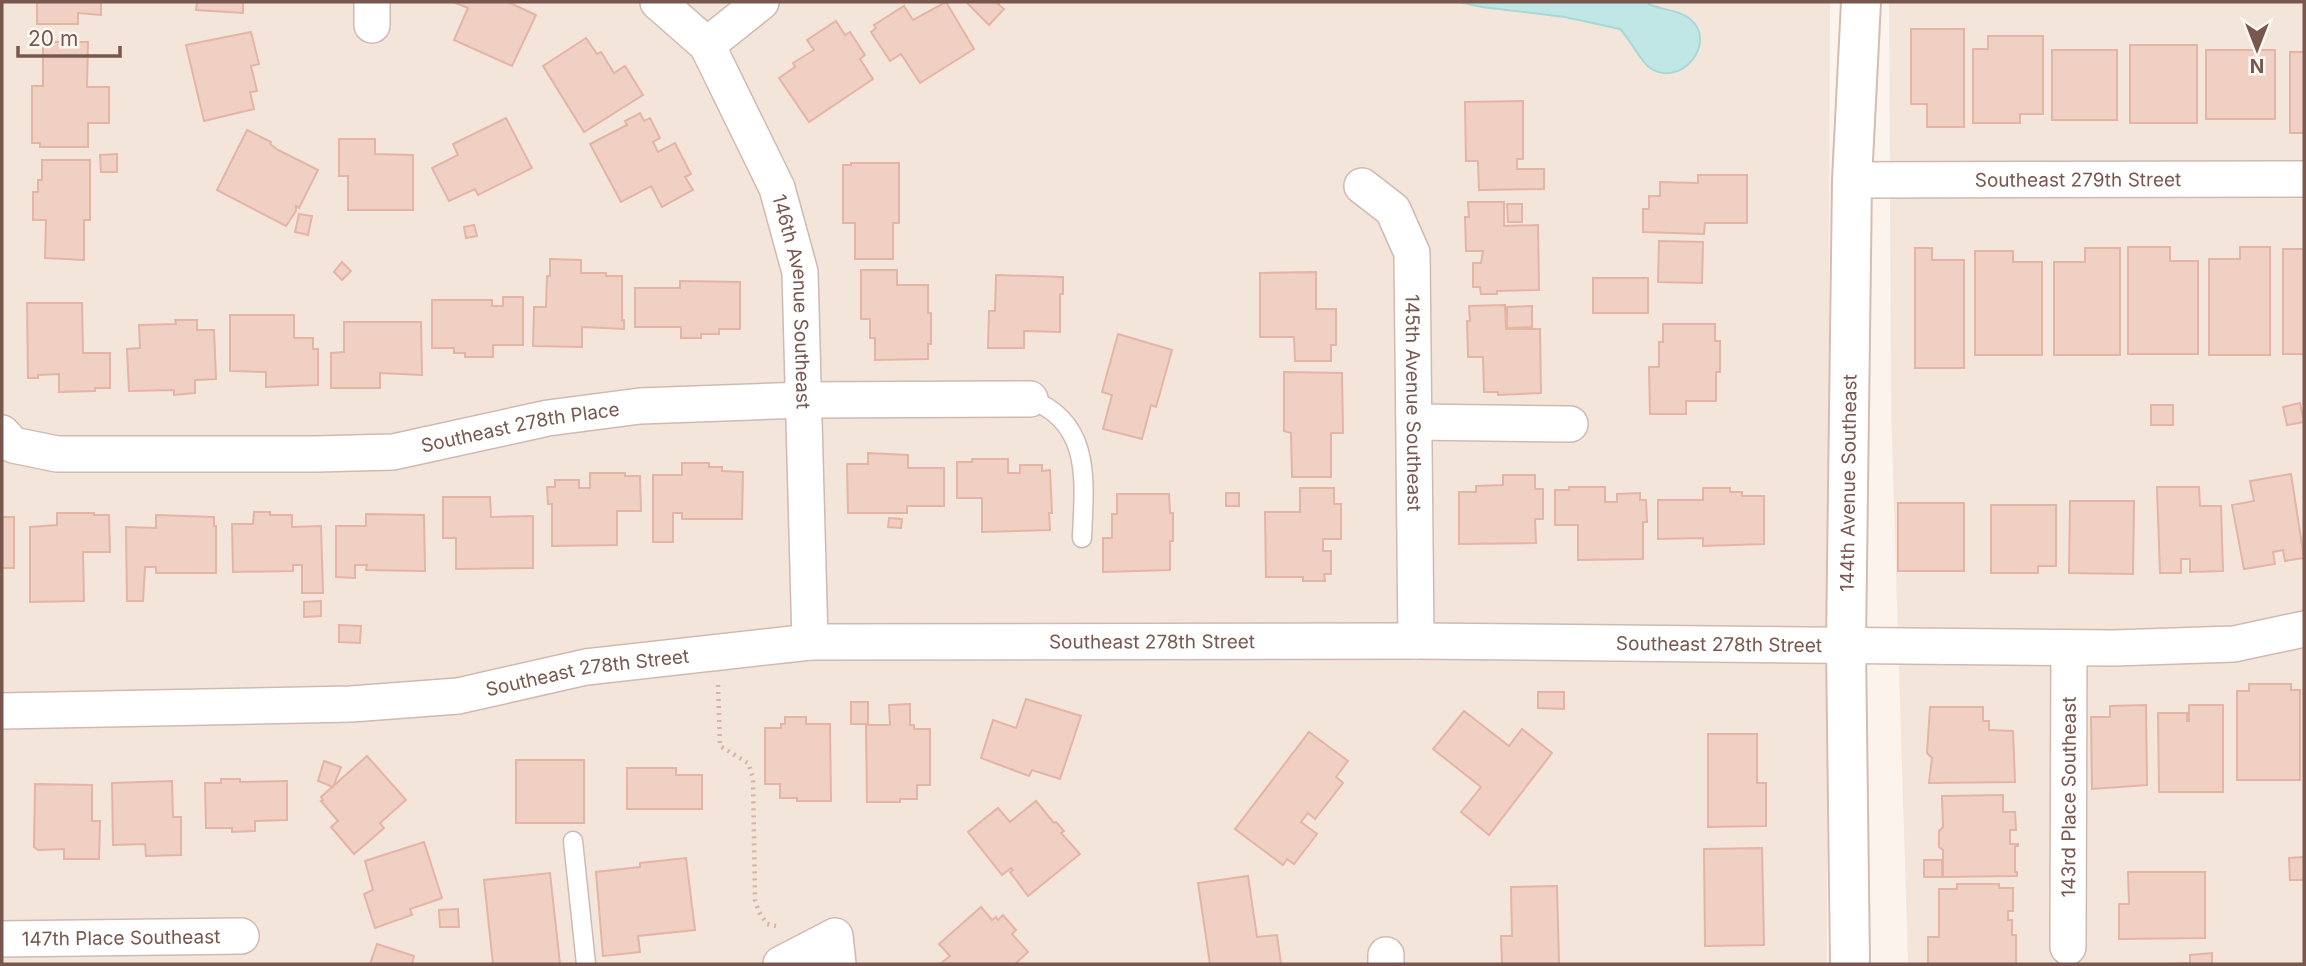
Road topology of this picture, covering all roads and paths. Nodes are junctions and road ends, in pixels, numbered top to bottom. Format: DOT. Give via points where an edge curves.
graph roads {
  1 [pos="658,2"];
  2 [pos="761,2"];
  3 [pos="1861,2"];
  4 [pos="707,45"];
  5 [pos="2304,179"];
  6 [pos="1852,180"];
  7 [pos="1362,186"];
  8 [pos="1030,399"];
  9 [pos="803,400"];
  10 [pos="1415,422"];
  11 [pos="1570,424"];
  12 [pos="7,439"];
  13 [pos="1082,538"];
  14 [pos="2304,629"];
  15 [pos="1416,641"];
  16 [pos="810,642"];
  17 [pos="1846,645"];
  18 [pos="2069,648"];
  19 [pos="716,653"];
  20 [pos="2,711"];
  21 [pos="573,841"];
  22 [pos="780,927"];
  23 [pos="241,936"];
  24 [pos="2,939"];
  25 [pos="2068,947"];
  26 [pos="837,950"];
  27 [pos="586,964"];
  28 [pos="781,964"];
  29 [pos="1850,964"];
  1 -- 4 [label="street"];
  2 -- 4 [label="street"];
  3 -- 6 [label="street, 144th Avenue Southeast"];
  4 -- 9 [label="street, 146th Avenue Southeast" via="778,188 800,272"];
  5 -- 6 [label="street, Southeast 279th Street"];
  6 -- 17 [label="street, 144th Avenue Southeast"];
  7 -- 10 [label="street, 145th Avenue Southeast" via="1393,210 1412,253"];
  8 -- 9 [label="street, Southeast 278th Place"];
  8 -- 13 [label="lane" via="1048,406 1063,420 1076,442 1084,470"];
  9 -- 12 [label="street, Southeast 278th Place" via="627,408 548,418 393,452 57,454"];
  9 -- 16 [label="street, 146th Avenue Southeast"];
  10 -- 11 [label="street"];
  10 -- 15 [label="street, 145th Avenue Southeast"];
  14 -- 18 [label="street, Southeast 278th Street" via="2234,644"];
  15 -- 16 [label="street, Southeast 278th Street"];
  15 -- 17 [label="street, Southeast 278th Street"];
  16 -- 19 [label="street, Southeast 278th Street"];
  17 -- 18 [label="street, Southeast 278th Street"];
  17 -- 29 [label="street, 144th Avenue Southeast"];
  18 -- 25 [label="street, 143rd Place Southeast"];
  19 -- 20 [label="street, Southeast 278th Street" via="586,667 458,696 351,704"];
  19 -- 22 [label="path" via="720,746 748,763 753,778 755,900 767,925"];
  21 -- 27 [label="lane"];
  23 -- 24 [label="street, 147th Place Southeast"];
  26 -- 28 [label="street"];
}
